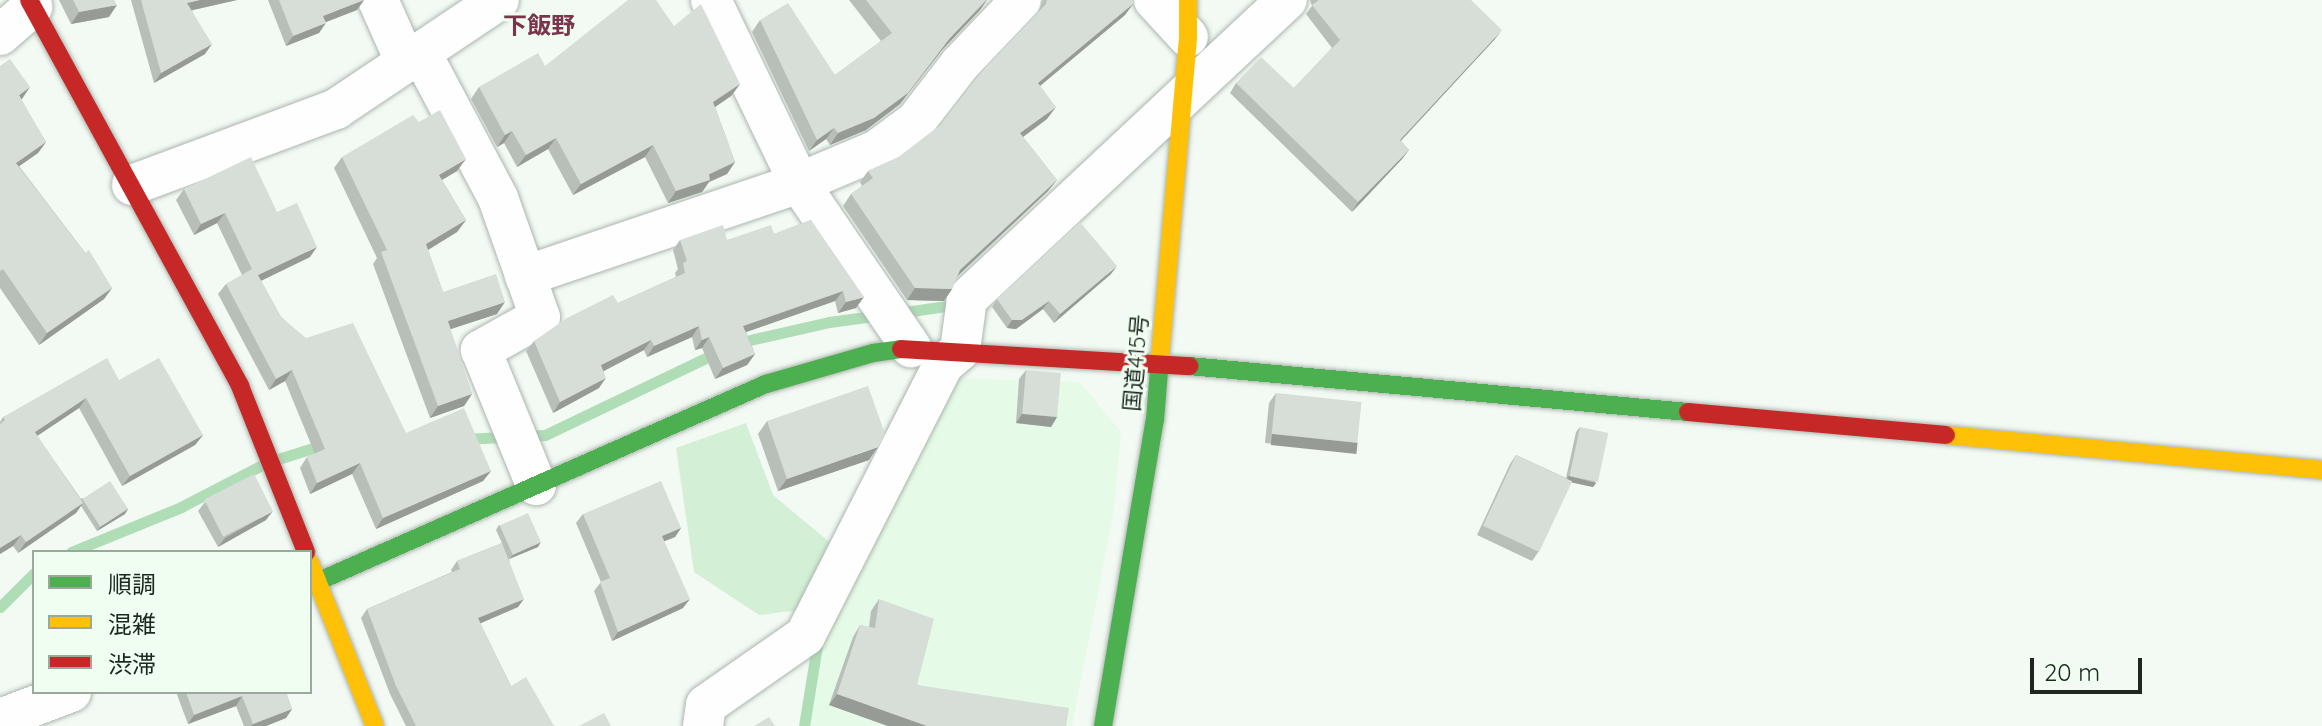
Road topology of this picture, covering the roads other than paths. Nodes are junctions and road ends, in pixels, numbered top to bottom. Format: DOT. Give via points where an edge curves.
graph roads {
  1 [pos="378,0"];
  2 [pos="499,0"];
  3 [pos="711,0"];
  4 [pos="1021,0"];
  5 [pos="1154,0"];
  6 [pos="1287,0"];
  7 [pos="30,3"];
  8 [pos="1188,19"];
  9 [pos="0,35"];
  10 [pos="414,58"];
  11 [pos="1183,98"];
  12 [pos="799,183"];
  13 [pos="132,185"];
  14 [pos="525,276"];
  15 [pos="911,347"];
  16 [pos="960,350"];
  17 [pos="1160,363"];
  18 [pos="2322,470"];
  19 [pos="536,485"];
  20 [pos="305,550"];
  21 [pos="314,583"];
  22 [pos="66,694"];
  23 [pos="0,719"];
  24 [pos="375,726"];
  25 [pos="703,726"];
  26 [pos="1103,726"];
  1 -- 10 [label="street"];
  2 -- 10 [label="street"];
  3 -- 12 [label="street"];
  4 -- 12 [label="street" via="960,64 916,121 877,150"];
  5 -- 8 [label="street"];
  6 -- 11 [label="street"];
  7 -- 9 [label="street"];
  7 -- 13 [label="main road"];
  8 -- 11 [label="main road, 国道415号"];
  10 -- 13 [label="street" via="336,109"];
  10 -- 14 [label="street" via="498,198"];
  11 -- 16 [label="street" via="967,299"];
  11 -- 17 [label="main road, 国道415号"];
  12 -- 14 [label="street"];
  12 -- 15 [label="street"];
  13 -- 20 [label="main road" via="240,386"];
  14 -- 19 [label="street" via="540,317 481,350"];
  15 -- 16 [label="main road"];
  15 -- 19 [label="main road" via="766,384"];
  16 -- 17 [label="main road"];
  16 -- 25 [label="street" via="943,365 805,636 706,705"];
  17 -- 18 [label="main road"];
  17 -- 26 [label="main road, 国道415号"];
  19 -- 21 [label="main road"];
  21 -- 24 [label="main road"];
  22 -- 23 [label="street"];
}
